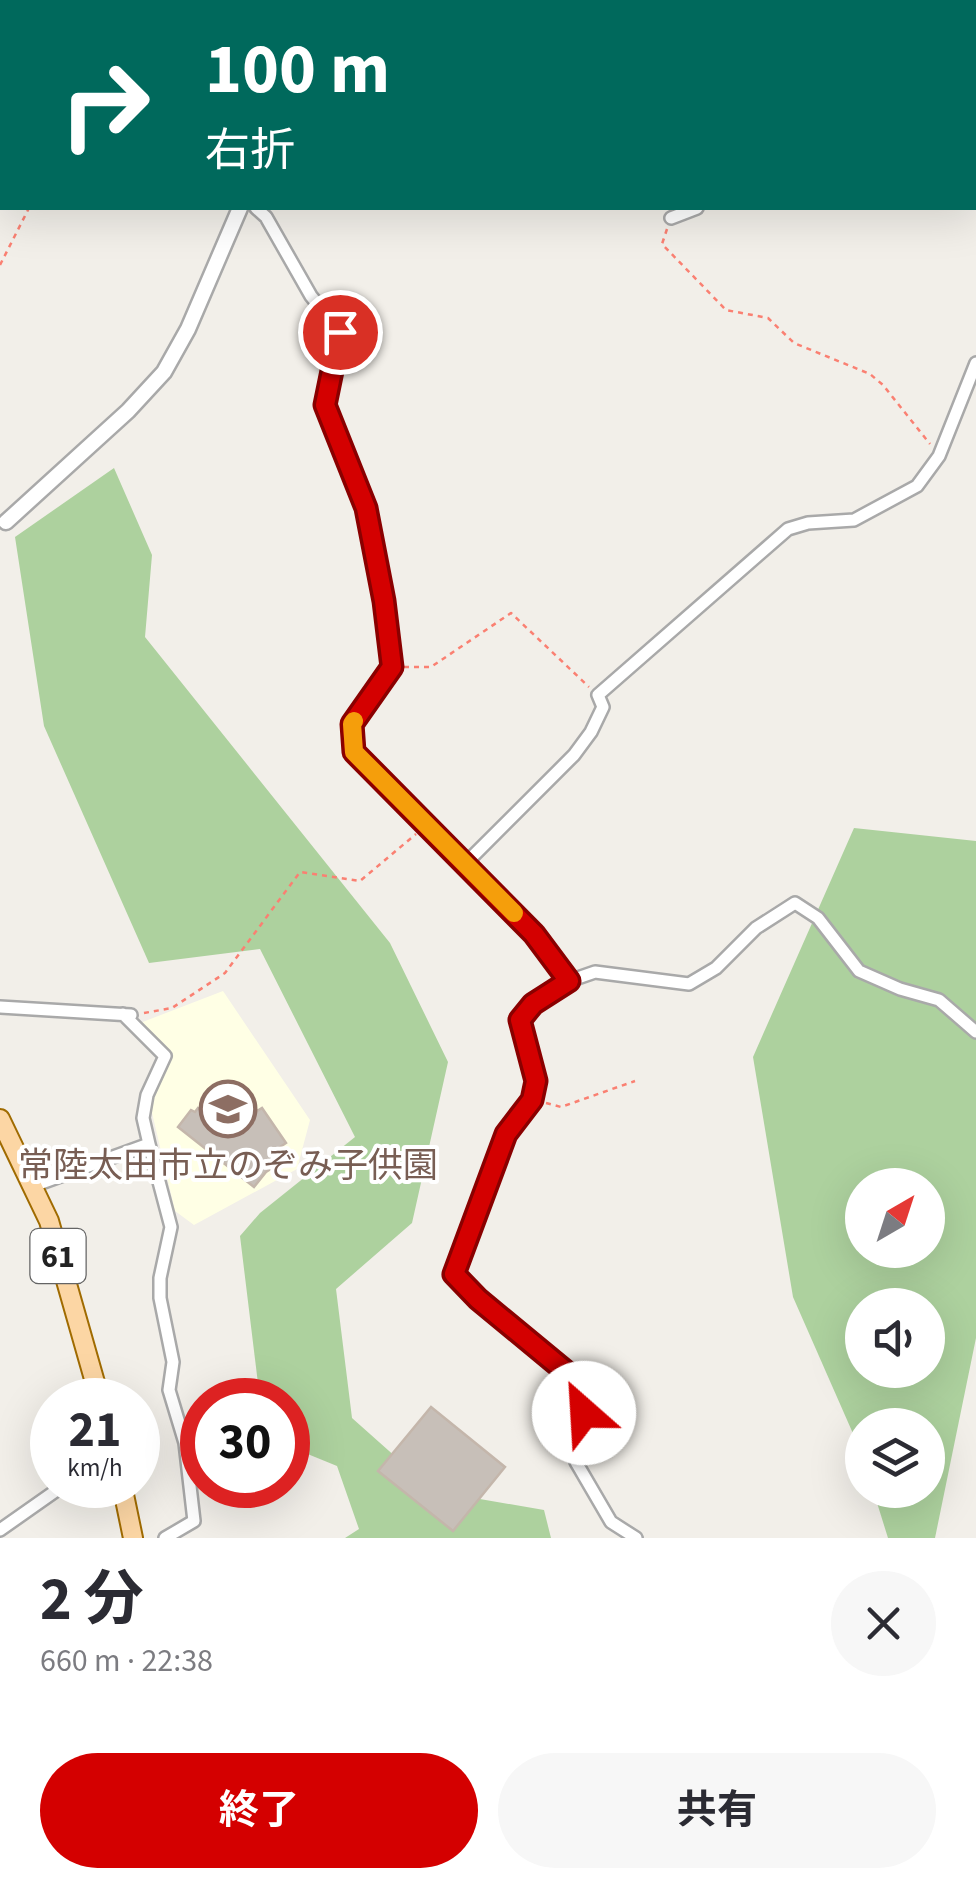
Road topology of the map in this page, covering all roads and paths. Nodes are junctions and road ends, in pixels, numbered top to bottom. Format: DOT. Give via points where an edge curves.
graph roads {
  1 [pos="28,210"];
  2 [pos="239,210"];
  3 [pos="258,210"];
  4 [pos="692,210"];
  5 [pos="672,218"];
  6 [pos="0,264"];
  7 [pos="976,363"];
  8 [pos="938,456"];
  9 [pos="3,526"];
  10 [pos="392,667"];
  11 [pos="598,695"];
  12 [pos="426,826"];
  13 [pos="465,864"];
  14 [pos="569,981"];
  15 [pos="0,1007"];
  16 [pos="128,1015"];
  17 [pos="976,1032"];
  18 [pos="635,1081"];
  19 [pos="532,1100"];
  20 [pos="0,1119"];
  21 [pos="150,1144"];
  22 [pos="32,1186"];
  23 [pos="94,1378"];
  24 [pos="31,1508"];
  25 [pos="126,1508"];
  26 [pos="0,1530"];
  27 [pos="132,1538"];
  28 [pos="165,1538"];
  29 [pos="636,1538"];
  1 -- 6 [label="path"];
  2 -- 9 [label="street" via="164,372"];
  3 -- 10 [label="street" via="340,332 325,405 366,508"];
  4 -- 5 [label="street"];
  5 -- 8 [label="path" via="662,244 726,310 768,318 794,344 870,374"];
  7 -- 8 [label="street"];
  8 -- 11 [label="street" via="917,486 880,508 854,520 788,529"];
  10 -- 11 [label="path" via="432,667 511,613"];
  10 -- 12 [label="street" via="352,724 354,752"];
  11 -- 13 [label="street" via="603,707 592,732"];
  12 -- 13 [label="street"];
  12 -- 16 [label="path" via="360,882 300,872 225,973 172,1008"];
  13 -- 14 [label="street" via="534,934"];
  14 -- 17 [label="street" via="596,972 688,984 795,904 818,918 859,970 939,1000"];
  14 -- 19 [label="street" via="520,1020 536,1081"];
  15 -- 16 [label="street"];
  16 -- 21 [label="street" via="165,1056 143,1118"];
  18 -- 19 [label="path" via="560,1106"];
  19 -- 29 [label="street" via="506,1134 454,1274 576,1380 584,1413 576,1462 611,1522"];
  20 -- 22 [label="main road, 61"];
  21 -- 22 [label="street"];
  21 -- 28 [label="street" via="171,1227 160,1298 194,1521"];
  22 -- 23 [label="main road, 61" via="49,1222"];
  24 -- 26 [label="street"];
  25 -- 27 [label="main road"];
}
